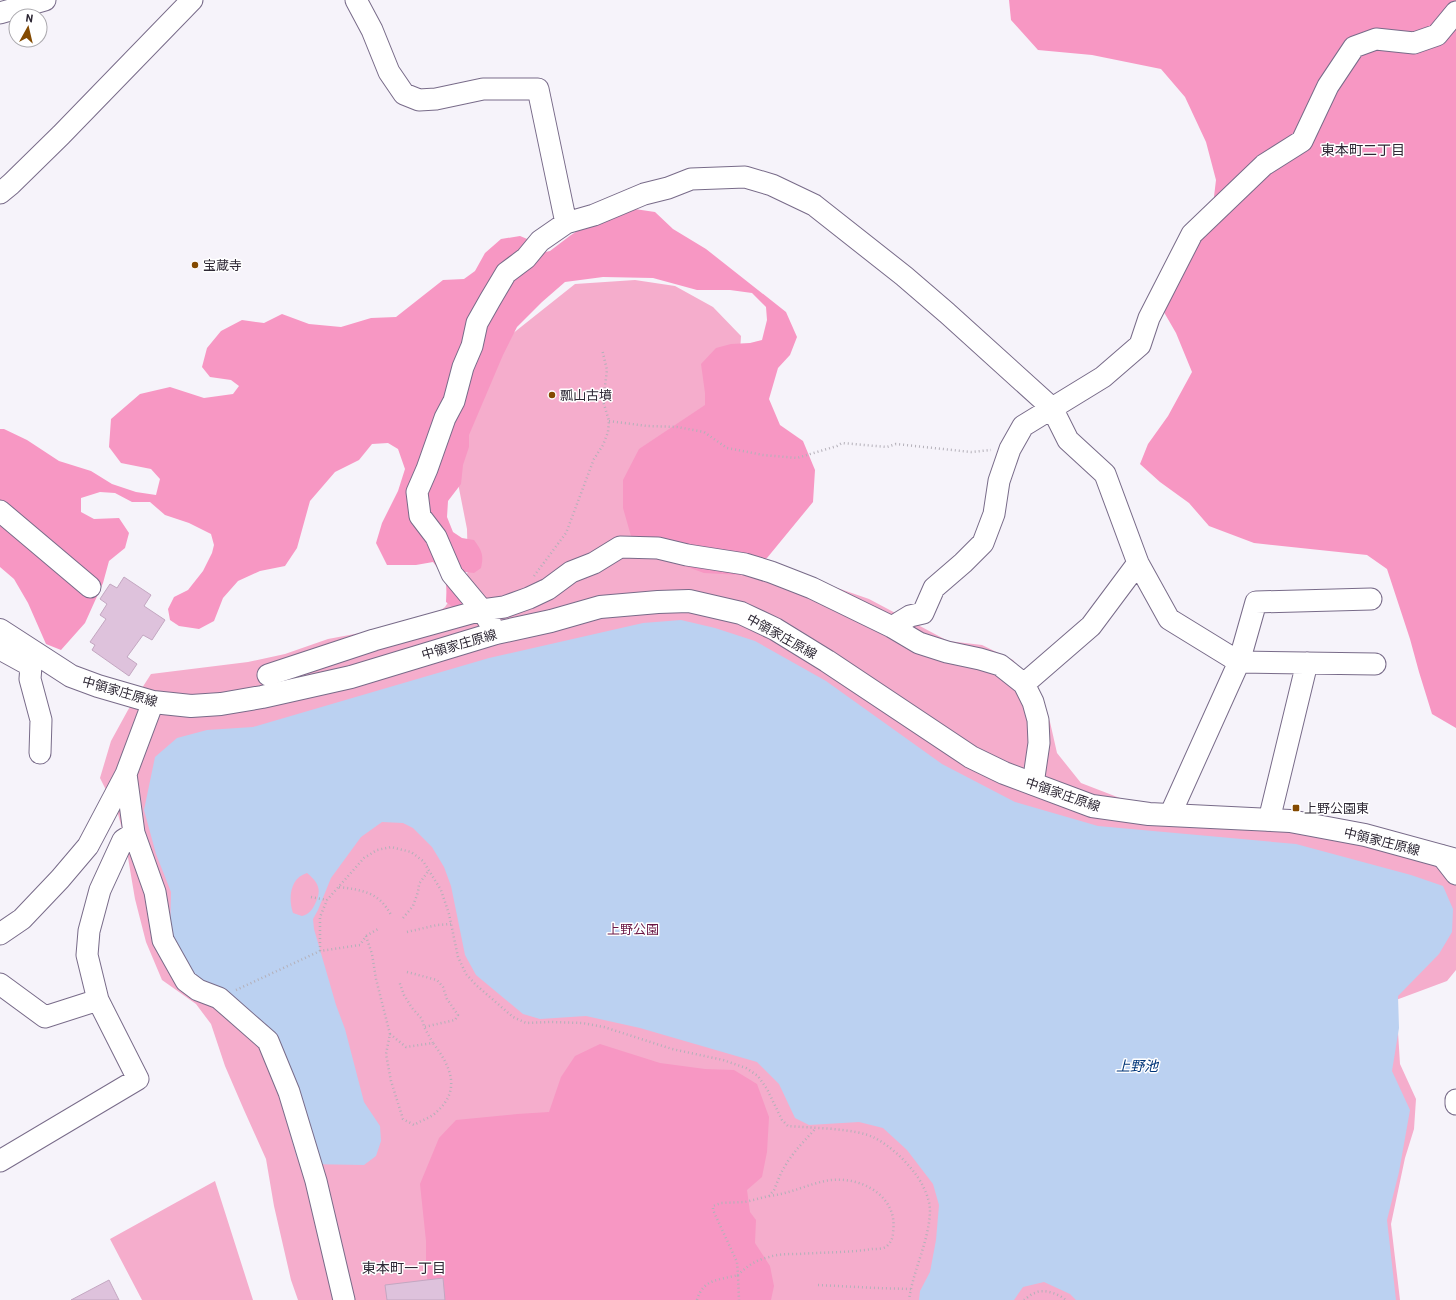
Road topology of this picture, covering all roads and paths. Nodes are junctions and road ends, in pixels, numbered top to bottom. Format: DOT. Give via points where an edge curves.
graph roads {
  1 [pos="45,0"];
  2 [pos="192,0"];
  3 [pos="356,0"];
  4 [pos="1456,12"];
  5 [pos="0,13"];
  6 [pos="0,193"];
  7 [pos="566,223"];
  8 [pos="602,349"];
  9 [pos="1052,408"];
  10 [pos="609,421"];
  11 [pos="1010,450"];
  12 [pos="0,511"];
  13 [pos="1138,563"];
  14 [pos="532,578"];
  15 [pos="90,587"];
  16 [pos="1371,599"];
  17 [pos="482,610"];
  18 [pos="892,627"];
  19 [pos="0,630"];
  20 [pos="496,633"];
  21 [pos="0,649"];
  22 [pos="35,661"];
  23 [pos="1239,662"];
  24 [pos="1307,663"];
  25 [pos="1375,664"];
  26 [pos="268,674"];
  27 [pos="1024,684"];
  28 [pos="153,702"];
  29 [pos="40,753"];
  30 [pos="126,774"];
  31 [pos="1034,784"];
  32 [pos="1170,815"];
  33 [pos="1269,820"];
  34 [pos="134,833"];
  35 [pos="1449,858"];
  36 [pos="429,870"];
  37 [pos="1456,874"];
  38 [pos="338,887"];
  39 [pos="311,897"];
  40 [pos="327,900"];
  41 [pos="391,915"];
  42 [pos="403,918"];
  43 [pos="451,924"];
  44 [pos="378,929"];
  45 [pos="406,932"];
  46 [pos="0,934"];
  47 [pos="366,936"];
  48 [pos="320,951"];
  49 [pos="407,972"];
  50 [pos="399,981"];
  51 [pos="0,984"];
  52 [pos="219,998"];
  53 [pos="98,1000"];
  54 [pos="424,1027"];
  55 [pos="390,1034"];
  56 [pos="433,1043"];
  57 [pos="1456,1100"];
  58 [pos="1456,1104"];
  59 [pos="817,1128"];
  60 [pos="0,1161"];
  61 [pos="769,1196"];
  62 [pos="738,1275"];
  63 [pos="818,1285"];
  64 [pos="911,1289"];
  65 [pos="344,1300"];
  66 [pos="697,1300"];
  67 [pos="739,1300"];
  68 [pos="909,1300"];
  69 [pos="1024,1300"];
  70 [pos="1066,1300"];
  1 -- 5 [label="street"];
  2 -- 6 [label="street" via="52,145"];
  3 -- 7 [label="street" via="372,30 389,72 404,94 419,100 482,90 538,89"];
  4 -- 9 [label="street" via="1437,35 1414,43 1376,39 1354,47 1328,86 1302,141 1264,165 1192,234 1149,318 1140,345 1103,377"];
  7 -- 9 [label="street" via="691,179 745,177 772,185 814,205 874,252 947,313"];
  7 -- 17 [label="street" via="540,241 526,258 506,273 477,323 454,401 417,492 420,516 436,537 452,574"];
  8 -- 10 [label="path" via="607,370 604,401"];
  9 -- 11 [label="street" via="1023,426"];
  9 -- 13 [label="street" via="1068,440 1105,474"];
  10 -- 11 [label="path" via="698,430 727,448 763,456 797,458 842,443 887,447 896,444 971,452"];
  10 -- 14 [label="path" via="608,432 594,459 566,533"];
  11 -- 18 [label="street" via="999,480 994,514 983,543 934,588 923,614 910,616"];
  12 -- 15 [label="street"];
  13 -- 23 [label="street" via="1170,619"];
  13 -- 27 [label="street" via="1091,626"];
  16 -- 23 [label="street" via="1256,602"];
  17 -- 18 [label="street" via="504,607 529,598 548,589 571,572 594,563 620,547 658,548 745,564 771,572 812,588"];
  17 -- 20 [label="street"];
  17 -- 26 [label="street" via="374,640"];
  18 -- 27 [label="street" via="919,643 1000,665"];
  19 -- 22 [label="main road, 中領家庄原線"];
  20 -- 28 [label="main road, 中領家庄原線" via="351,677 262,697 191,706"];
  20 -- 31 [label="main road, 中領家庄原線" via="600,608 651,603 689,602 741,613 775,629 827,661 971,757"];
  21 -- 22 [label="street"];
  22 -- 28 [label="main road, 中領家庄原線" via="104,688"];
  22 -- 29 [label="street" via="30,679 41,720"];
  23 -- 24 [label="street"];
  23 -- 32 [label="street"];
  24 -- 25 [label="street"];
  24 -- 33 [label="street"];
  27 -- 31 [label="street" via="1038,720 1039,743"];
  28 -- 30 [label="street"];
  30 -- 34 [label="street"];
  30 -- 46 [label="street" via="88,846 22,918"];
  31 -- 32 [label="main road, 中領家庄原線" via="1092,806"];
  32 -- 33 [label="main road, 中領家庄原線"];
  33 -- 35 [label="main road, 中領家庄原線" via="1290,821 1365,835"];
  34 -- 52 [label="street" via="155,892 163,940 186,981 198,990"];
  34 -- 53 [label="street" via="123,840 100,890 89,931 87,956"];
  35 -- 37 [label="street"];
  36 -- 38 [label="path" via="423,861 411,852 391,847 377,850 364,858"];
  36 -- 42 [label="path" via="420,884 413,906"];
  36 -- 43 [label="path" via="441,890"];
  38 -- 40 [label="path"];
  38 -- 41 [label="path" via="366,892 377,897 386,905"];
  39 -- 40 [label="path"];
  40 -- 48 [label="path" via="320,917"];
  43 -- 45 [label="path"];
  43 -- 59 [label="path" via="458,957 466,974 513,1016 526,1024 582,1023 604,1027 672,1049 746,1068 758,1076 782,1120 788,1126"];
  44 -- 47 [label="path"];
  47 -- 48 [label="path" via="360,945"];
  47 -- 55 [label="path"];
  48 -- 52 [label="path"];
  49 -- 54 [label="path" via="437,980 458,1015 455,1020"];
  50 -- 54 [label="path" via="412,1008 422,1019"];
  51 -- 53 [label="street" via="45,1017"];
  52 -- 65 [label="street" via="268,1041 289,1092 316,1181"];
  53 -- 60 [label="street" via="138,1079"];
  54 -- 56 [label="path"];
  55 -- 56 [label="path" via="406,1047"];
  55 -- 56 [label="path" via="386,1054 390,1081 403,1119 414,1125 432,1116 444,1104 451,1090 446,1060"];
  57 -- 58 [label="street"];
  59 -- 61 [label="path" via="788,1161"];
  59 -- 64 [label="path" via="858,1132 874,1138 888,1146 920,1180 930,1210"];
  61 -- 62 [label="path" via="713,1206 737,1262"];
  61 -- 62 [label="path" via="781,1195 830,1180 863,1184 876,1190 889,1206 894,1218 892,1240 886,1247 873,1249 770,1256 756,1261"];
  62 -- 66 [label="path" via="712,1280 698,1295"];
  62 -- 67 [label="path"];
  63 -- 64 [label="path"];
  64 -- 68 [label="path"];
  69 -- 70 [label="path" via="1036,1292 1049,1292"];
}
